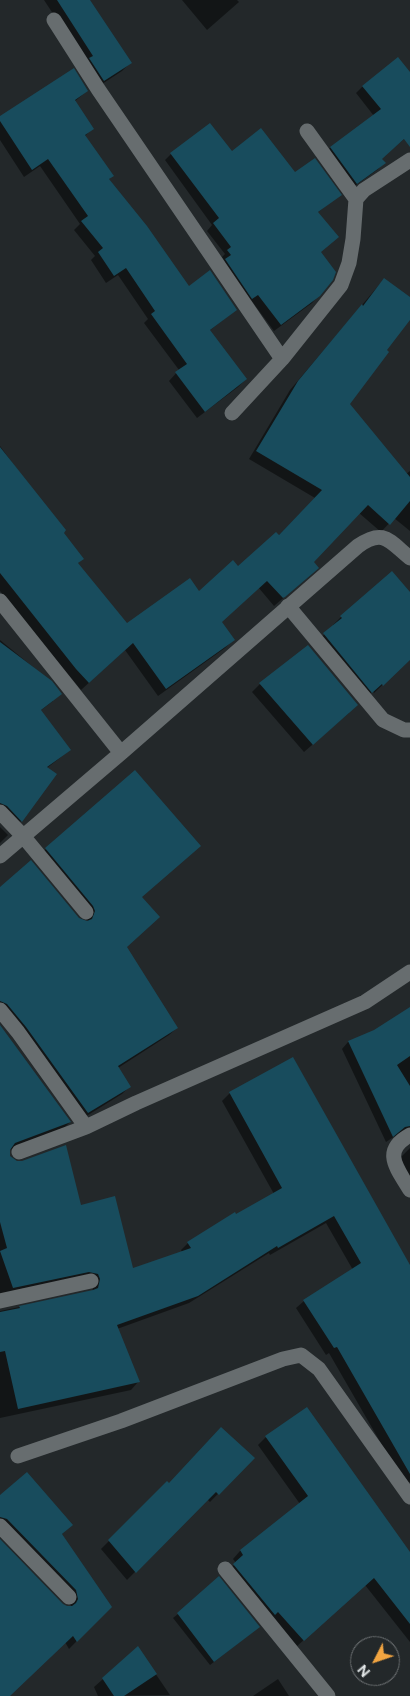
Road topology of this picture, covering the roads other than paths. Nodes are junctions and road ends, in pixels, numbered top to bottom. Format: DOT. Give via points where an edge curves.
graph roads {
  1 [pos="54,20"];
  2 [pos="308,131"];
  3 [pos="410,160"];
  4 [pos="356,199"];
  5 [pos="282,359"];
  6 [pos="232,412"];
  7 [pos="410,558"];
  8 [pos="0,601"];
  9 [pos="288,606"];
  10 [pos="410,730"];
  11 [pos="121,753"];
  12 [pos="0,812"];
  13 [pos="23,836"];
  14 [pos="0,856"];
  15 [pos="86,912"];
  16 [pos="410,972"];
  17 [pos="0,1010"];
  18 [pos="86,1127"];
  19 [pos="410,1135"];
  20 [pos="19,1152"];
  21 [pos="410,1190"];
  22 [pos="91,1281"];
  23 [pos="0,1301"];
  24 [pos="18,1456"];
  25 [pos="410,1497"];
  26 [pos="0,1526"];
  27 [pos="225,1569"];
  28 [pos="69,1597"];
  29 [pos="328,1696"];
  1 -- 5 [label="street"];
  2 -- 4 [label="street"];
  3 -- 4 [label="street" via="364,190"];
  4 -- 5 [label="street" via="354,239 341,285"];
  5 -- 6 [label="street"];
  7 -- 9 [label="street" via="386,538 380,536 368,540"];
  8 -- 11 [label="street"];
  9 -- 10 [label="street" via="383,720"];
  9 -- 11 [label="street"];
  11 -- 13 [label="street"];
  12 -- 13 [label="street"];
  13 -- 14 [label="street"];
  13 -- 15 [label="street"];
  16 -- 18 [label="street" via="365,1002"];
  17 -- 18 [label="street"];
  18 -- 20 [label="street"];
  19 -- 21 [label="street" via="397,1144 393,1152 395,1166"];
  22 -- 23 [label="street"];
  24 -- 25 [label="street" via="121,1421 282,1359 301,1355 319,1369"];
  26 -- 28 [label="street"];
  27 -- 29 [label="street"];
}
